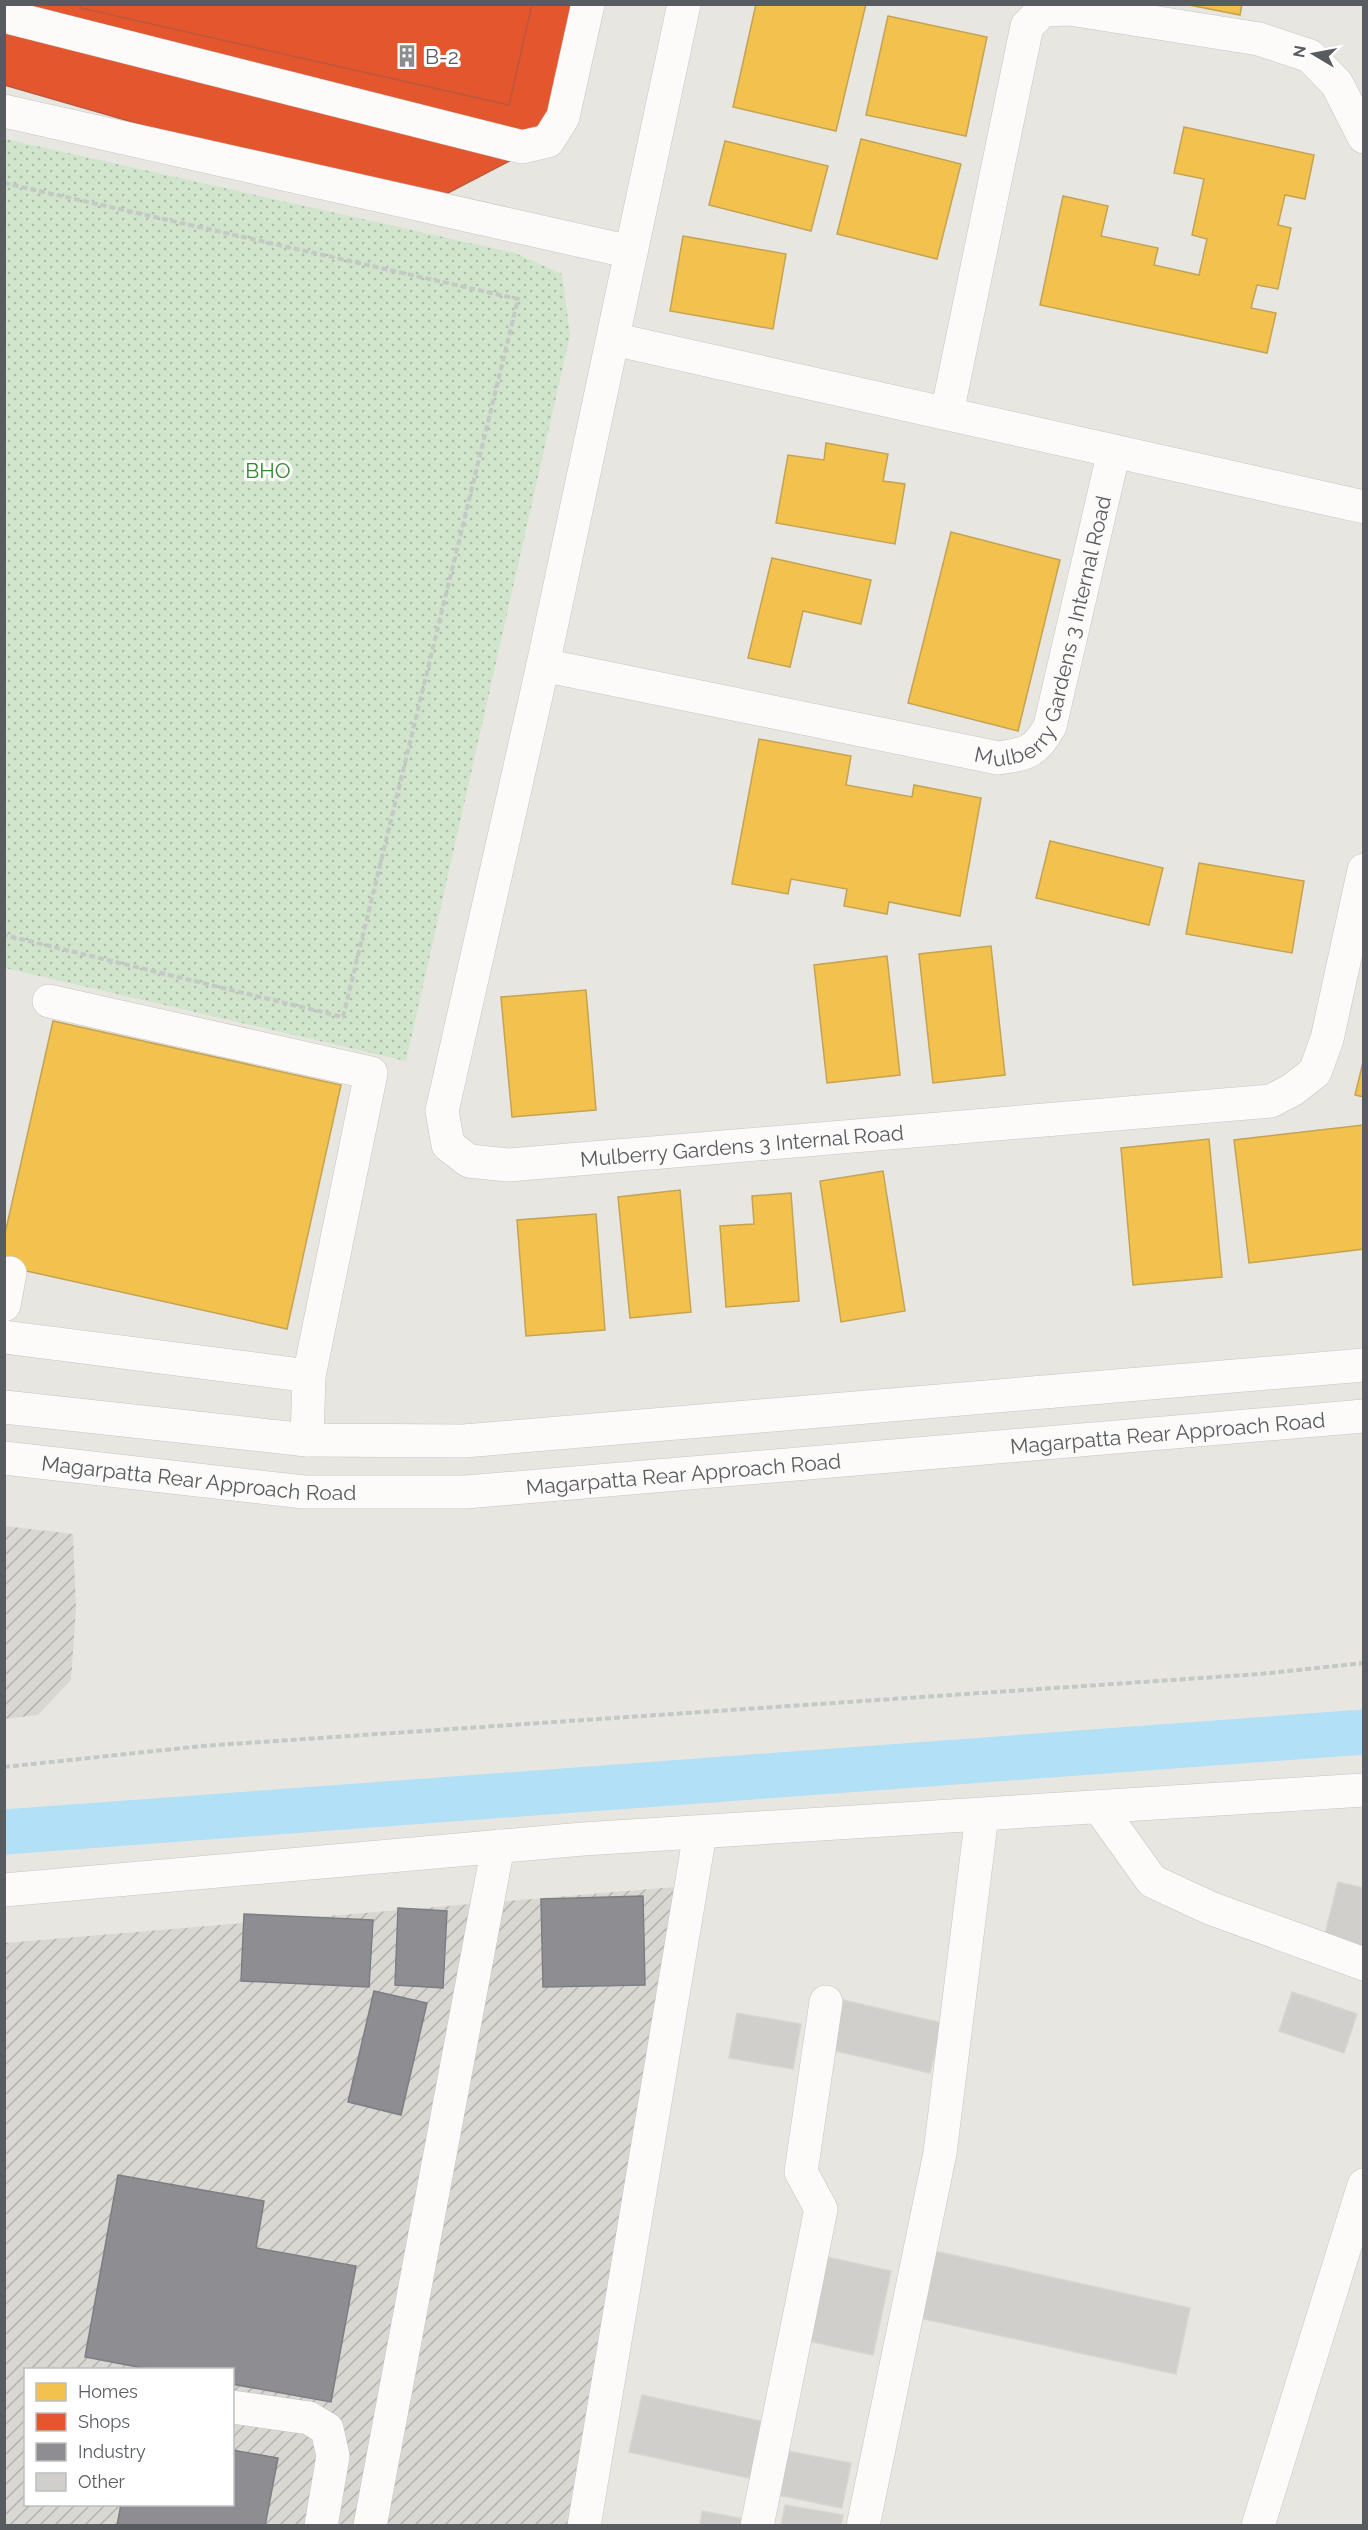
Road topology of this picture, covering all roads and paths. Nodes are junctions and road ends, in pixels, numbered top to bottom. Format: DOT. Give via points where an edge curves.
graph roads {
  1 [pos="588,4"];
  2 [pos="684,4"];
  3 [pos="22,14"];
  4 [pos="4,111"];
  5 [pos="1364,137"];
  6 [pos="4,183"];
  7 [pos="631,252"];
  8 [pos="613,339"];
  9 [pos="947,413"];
  10 [pos="1114,451"];
  11 [pos="1364,507"];
  12 [pos="543,665"];
  13 [pos="1364,870"];
  14 [pos="4,935"];
  15 [pos="49,1001"];
  16 [pos="10,1273"];
  17 [pos="4,1305"];
  18 [pos="4,1337"];
  19 [pos="1364,1365"];
  20 [pos="309,1376"];
  21 [pos="4,1407"];
  22 [pos="1364,1416"];
  23 [pos="307,1440"];
  24 [pos="4,1458"];
  25 [pos="1364,1663"];
  26 [pos="4,1767"];
  27 [pos="1364,1790"];
  28 [pos="1099,1807"];
  29 [pos="982,1815"];
  30 [pos="700,1833"];
  31 [pos="498,1846"];
  32 [pos="4,1890"];
  33 [pos="1364,1964"];
  34 [pos="826,2002"];
  35 [pos="1364,2185"];
  36 [pos="234,2407"];
  37 [pos="321,2526"];
  38 [pos="370,2526"];
  39 [pos="584,2526"];
  40 [pos="757,2526"];
  41 [pos="863,2526"];
  42 [pos="1258,2526"];
  1 -- 3 [label="street" via="563,117 548,141 522,147"];
  2 -- 7 [label="street, Mulberry Gardens 3 Internal Road"];
  4 -- 7 [label="street"];
  5 -- 9 [label="street" via="1337,84 1310,56 1259,39 1070,9 1043,10 1027,26"];
  6 -- 14 [label="path" via="518,299 343,1017"];
  7 -- 8 [label="street, Mulberry Gardens 3 Internal Road"];
  8 -- 9 [label="street, Mulberry Gardens 3 Internal Road"];
  8 -- 12 [label="street, Mulberry Gardens 3 Internal Road"];
  9 -- 10 [label="street, Mulberry Gardens 3 Internal Road"];
  10 -- 11 [label="street, Mulberry Gardens 3 Internal Road"];
  10 -- 12 [label="street, Mulberry Gardens 3 Internal Road" via="1050,726 1040,744 1020,755 998,758"];
  12 -- 13 [label="street, Mulberry Gardens 3 Internal Road" via="442,1110 448,1145 469,1161 508,1165 1271,1101 1315,1072 1327,1039"];
  15 -- 20 [label="street" via="371,1073"];
  16 -- 17 [label="street"];
  18 -- 20 [label="street"];
  19 -- 23 [label="street" via="464,1441"];
  20 -- 23 [label="street"];
  21 -- 23 [label="street"];
  22 -- 24 [label="street, Magarpatta Rear Approach Road" via="466,1492 304,1492"];
  25 -- 26 [label="path" via="1260,1674 202,1746"];
  27 -- 28 [label="street"];
  28 -- 29 [label="street"];
  28 -- 33 [label="street" via="1152,1881 1210,1908"];
  29 -- 30 [label="street"];
  29 -- 41 [label="street" via="940,2153"];
  30 -- 31 [label="street"];
  30 -- 39 [label="street"];
  31 -- 32 [label="street"];
  31 -- 38 [label="street"];
  34 -- 40 [label="street" via="801,2172 821,2210"];
  35 -- 42 [label="street"];
  36 -- 37 [label="street" via="309,2418 327,2429 333,2456"];
}
